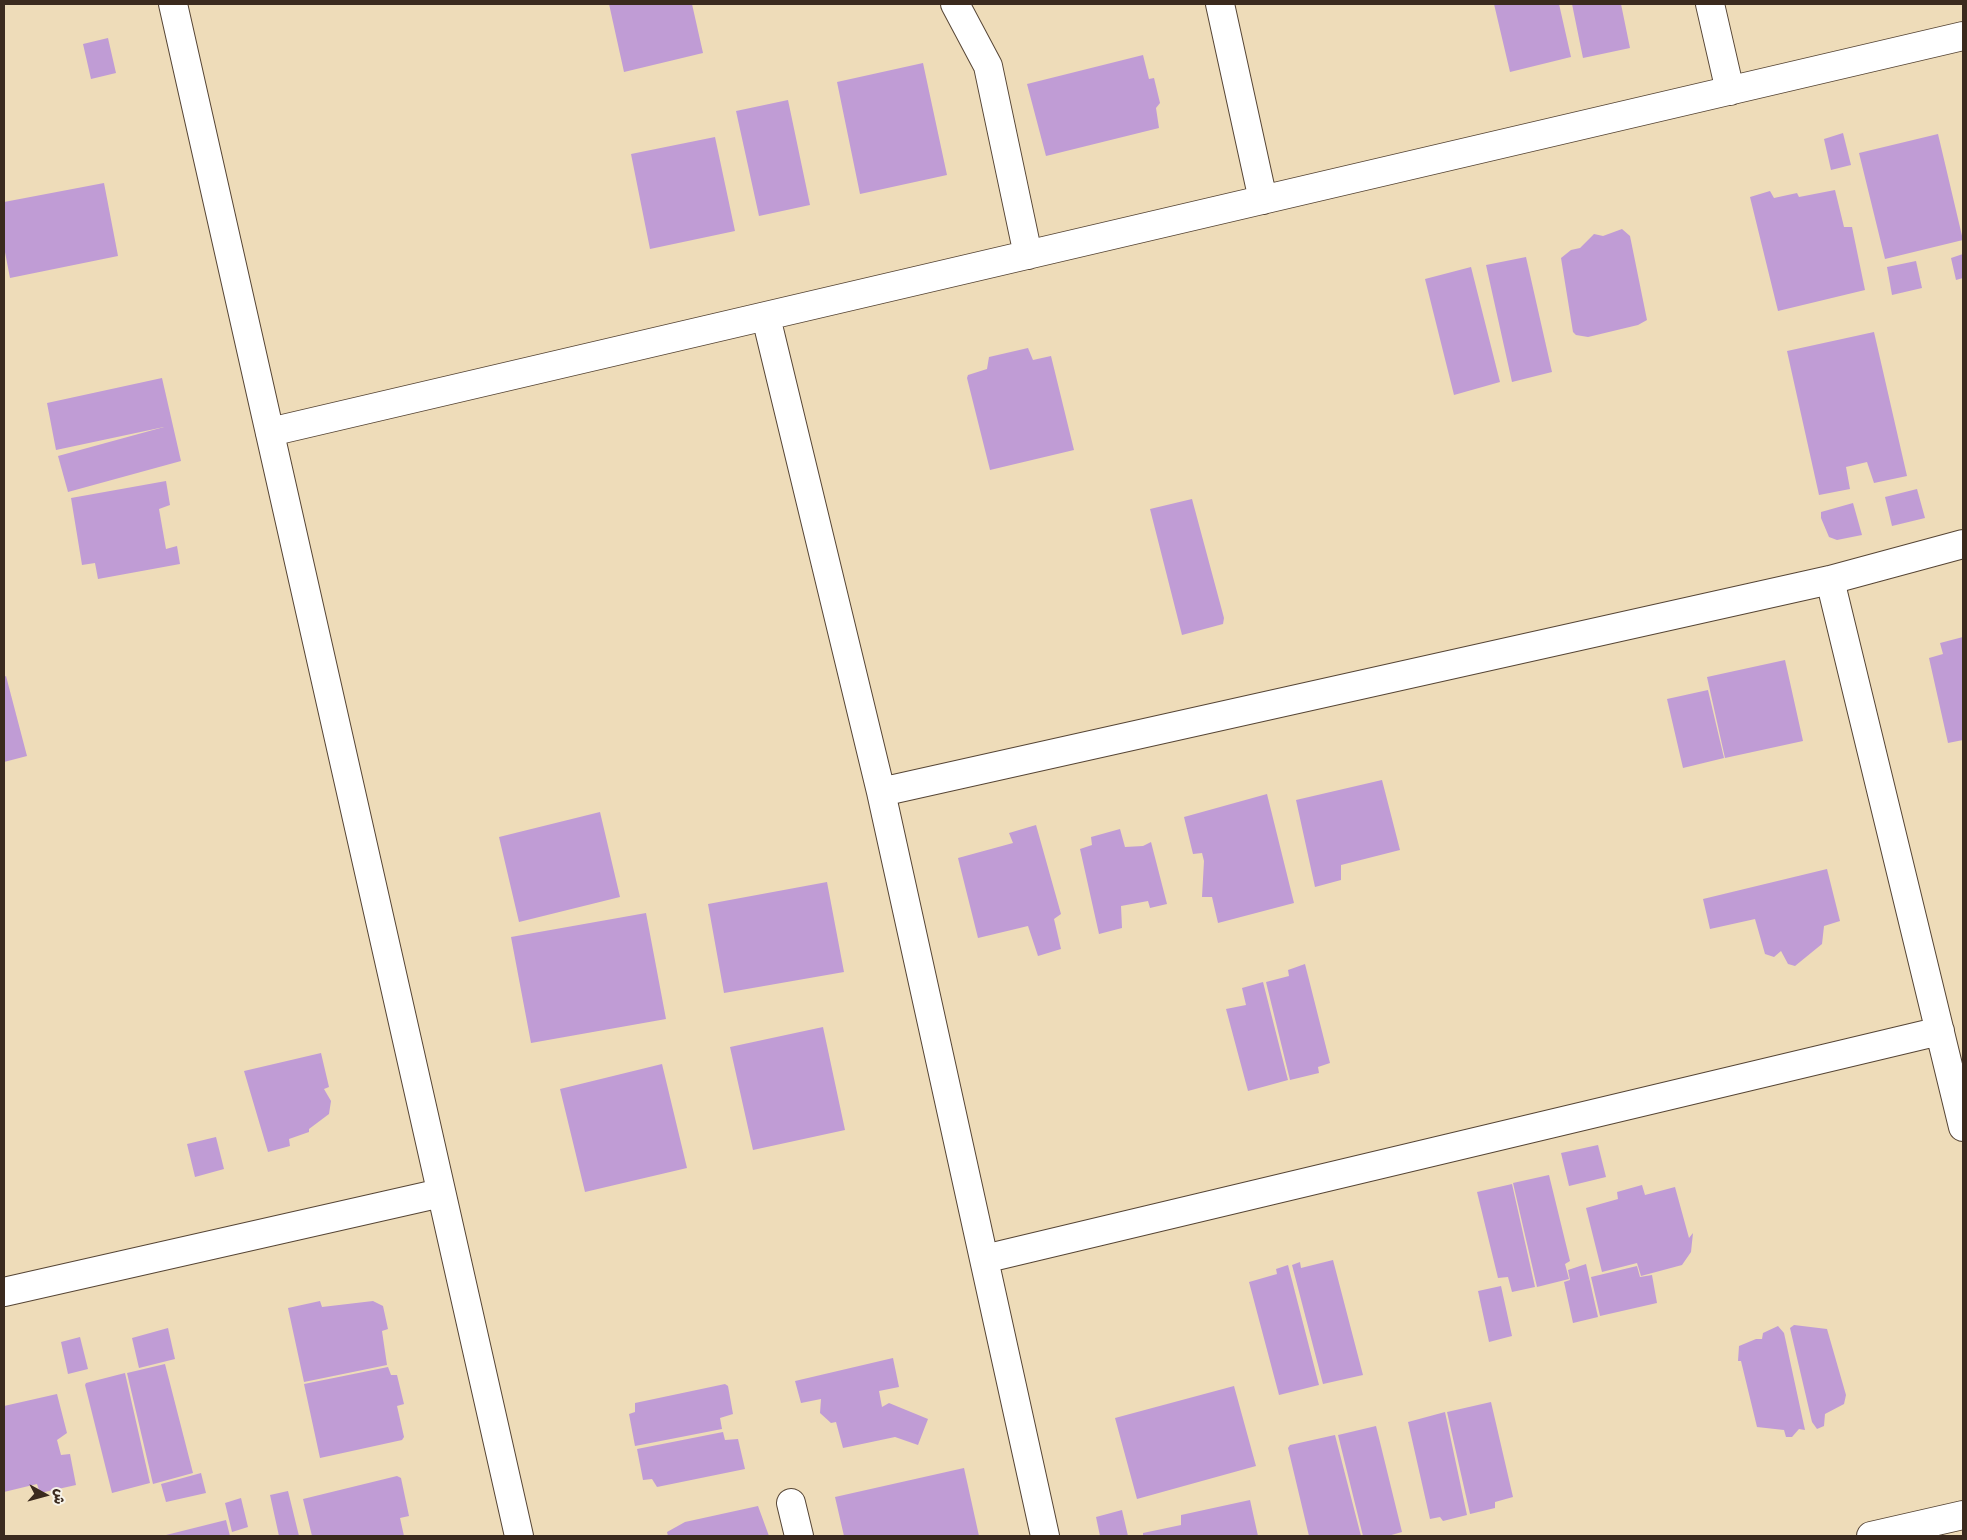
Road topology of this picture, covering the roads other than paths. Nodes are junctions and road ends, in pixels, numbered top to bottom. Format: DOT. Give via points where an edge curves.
graph roads {
  1 [pos="173,4"];
  2 [pos="955,4"];
  3 [pos="1220,4"];
  4 [pos="1710,4"];
  5 [pos="1963,36"];
  6 [pos="1730,91"];
  7 [pos="1263,200"];
  8 [pos="1028,255"];
  9 [pos="766,317"];
  10 [pos="270,432"];
  11 [pos="1963,544"];
  12 [pos="1830,580"];
  13 [pos="881,792"];
  14 [pos="1940,1031"];
  15 [pos="1963,1127"];
  16 [pos="442,1193"];
  17 [pos="984,1259"];
  18 [pos="4,1292"];
  19 [pos="791,1503"];
  20 [pos="1963,1515"];
  21 [pos="519,1536"];
  22 [pos="799,1536"];
  23 [pos="1046,1536"];
  24 [pos="1871,1536"];
  1 -- 10 [label="street"];
  2 -- 8 [label="street" via="988,66"];
  3 -- 7 [label="street"];
  4 -- 6 [label="street"];
  5 -- 6 [label="street"];
  6 -- 7 [label="street"];
  7 -- 8 [label="street"];
  8 -- 9 [label="street"];
  9 -- 10 [label="street"];
  9 -- 13 [label="street"];
  10 -- 16 [label="street"];
  11 -- 12 [label="street"];
  12 -- 13 [label="street"];
  12 -- 14 [label="street"];
  13 -- 17 [label="street"];
  14 -- 15 [label="street"];
  14 -- 17 [label="street"];
  16 -- 18 [label="street"];
  16 -- 21 [label="street"];
  17 -- 23 [label="street"];
  19 -- 22 [label="street"];
  20 -- 24 [label="street"];
}
